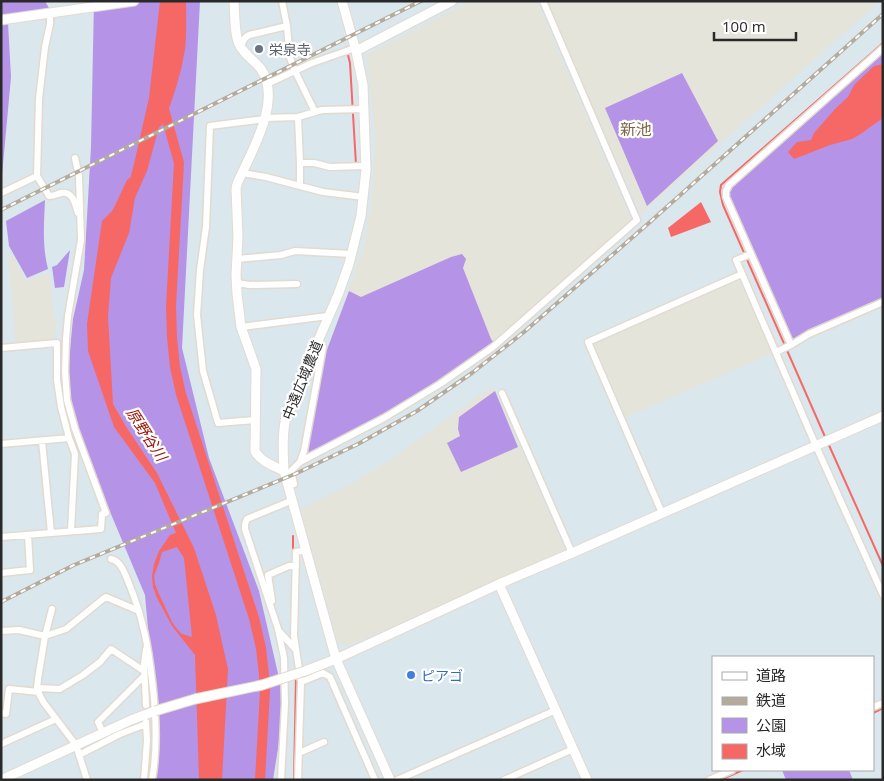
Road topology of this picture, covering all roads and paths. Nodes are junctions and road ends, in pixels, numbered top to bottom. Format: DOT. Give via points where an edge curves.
graph roads {
  1 [pos="134,1"];
  2 [pos="234,1"];
  3 [pos="282,1"];
  4 [pos="342,1"];
  5 [pos="452,1"];
  6 [pos="543,1"];
  7 [pos="436,5"];
  8 [pos="87,6"];
  9 [pos="50,13"];
  10 [pos="1,20"];
  11 [pos="287,26"];
  12 [pos="240,47"];
  13 [pos="883,48"];
  14 [pos="355,49"];
  15 [pos="295,71"];
  16 [pos="267,84"];
  17 [pos="364,108"];
  18 [pos="315,112"];
  19 [pos="298,116"];
  20 [pos="265,119"];
  21 [pos="75,158"];
  22 [pos="300,163"];
  23 [pos="366,166"];
  24 [pos="242,173"];
  25 [pos="37,176"];
  26 [pos="300,186"];
  27 [pos="1,193"];
  28 [pos="364,196"];
  29 [pos="80,225"];
  30 [pos="352,254"];
  31 [pos="750,254"];
  32 [pos="237,259"];
  33 [pos="742,274"];
  34 [pos="236,283"];
  35 [pos="297,284"];
  36 [pos="883,302"];
  37 [pos="328,316"];
  38 [pos="241,327"];
  39 [pos="316,343"];
  40 [pos="790,345"];
  41 [pos="1,348"];
  42 [pos="776,352"];
  43 [pos="502,393"];
  44 [pos="883,416"];
  45 [pos="255,420"];
  46 [pos="69,438"];
  47 [pos="42,441"];
  48 [pos="1,444"];
  49 [pos="818,445"];
  50 [pos="300,462"];
  51 [pos="284,471"];
  52 [pos="289,486"];
  53 [pos="293,500"];
  54 [pos="662,513"];
  55 [pos="71,531"];
  56 [pos="51,533"];
  57 [pos="28,535"];
  58 [pos="1,538"];
  59 [pos="307,550"];
  60 [pos="572,553"];
  61 [pos="111,559"];
  62 [pos="296,566"];
  63 [pos="1,573"];
  64 [pos="499,584"];
  65 [pos="883,595"];
  66 [pos="52,609"];
  67 [pos="139,611"];
  68 [pos="274,617"];
  69 [pos="278,629"];
  70 [pos="1,630"];
  71 [pos="45,636"];
  72 [pos="148,644"];
  73 [pos="297,651"];
  74 [pos="336,659"];
  75 [pos="144,673"];
  76 [pos="301,682"];
  77 [pos="38,690"];
  78 [pos="146,705"];
  79 [pos="556,710"];
  80 [pos="155,711"];
  81 [pos="1,713"];
  82 [pos="56,719"];
  83 [pos="103,733"];
  84 [pos="324,742"];
  85 [pos="1,744"];
  86 [pos="76,745"];
  87 [pos="573,749"];
  88 [pos="299,753"];
  89 [pos="79,755"];
  90 [pos="155,762"];
  91 [pos="730,771"];
  92 [pos="15,777"];
  93 [pos="1,780"];
  94 [pos="87,780"];
  95 [pos="146,780"];
  96 [pos="152,780"];
  97 [pos="280,780"];
  98 [pos="298,780"];
  99 [pos="375,780"];
  100 [pos="390,780"];
  101 [pos="397,780"];
  102 [pos="504,780"];
  103 [pos="587,780"];
  104 [pos="709,780"];
  1 -- 8 [label="street"];
  2 -- 12 [label="street"];
  3 -- 11 [label="street"];
  4 -- 14 [label="street, 中遠広域農道"];
  5 -- 7 [label="street"];
  6 -- 50 [label="street" via="637,220 493,347 384,418"];
  7 -- 14 [label="street"];
  8 -- 9 [label="street"];
  9 -- 10 [label="street"];
  9 -- 25 [label="street" via="39,99"];
  11 -- 12 [label="street" via="249,35"];
  11 -- 15 [label="street" via="289,55"];
  12 -- 16 [label="street" via="261,70"];
  13 -- 31 [label="street" via="729,185 726,197"];
  14 -- 15 [label="street"];
  14 -- 17 [label="street, 中遠広域農道"];
  15 -- 16 [label="street"];
  15 -- 18 [label="street"];
  16 -- 20 [label="street"];
  17 -- 18 [label="street"];
  17 -- 23 [label="street, 中遠広域農道"];
  18 -- 19 [label="street"];
  19 -- 20 [label="street"];
  19 -- 22 [label="street"];
  20 -- 24 [label="street"];
  20 -- 45 [label="street" via="210,126 197,314 203,371 218,423"];
  21 -- 29 [label="street" via="79,176"];
  22 -- 23 [label="street" via="330,167"];
  22 -- 26 [label="street"];
  23 -- 28 [label="street, 中遠広域農道"];
  24 -- 26 [label="street"];
  24 -- 32 [label="street" via="236,189"];
  25 -- 27 [label="street"];
  25 -- 29 [label="street" via="49,196 71,195"];
  26 -- 28 [label="street"];
  28 -- 30 [label="street, 中遠広域農道"];
  29 -- 55 [label="street" via="81,240 66,339 67,400 106,512 102,514 100,528"];
  30 -- 32 [label="street" via="295,251"];
  30 -- 37 [label="street, 中遠広域農道"];
  31 -- 33 [label="street" via="736,260"];
  31 -- 40 [label="street"];
  32 -- 34 [label="street"];
  33 -- 42 [label="street"];
  33 -- 54 [label="street" via="588,342"];
  34 -- 35 [label="street"];
  34 -- 38 [label="street"];
  36 -- 40 [label="street"];
  37 -- 38 [label="street"];
  37 -- 39 [label="street, 中遠広域農道"];
  38 -- 45 [label="street" via="256,369"];
  39 -- 50 [label="street" via="323,347"];
  39 -- 51 [label="street, 中遠広域農道" via="284,423"];
  40 -- 42 [label="street"];
  41 -- 46 [label="street" via="57,343 56,380"];
  42 -- 49 [label="street"];
  43 -- 60 [label="street"];
  44 -- 49 [label="street"];
  45 -- 51 [label="street" via="254,447 258,456"];
  46 -- 47 [label="street"];
  46 -- 55 [label="street" via="75,454"];
  47 -- 48 [label="street"];
  47 -- 56 [label="street"];
  49 -- 54 [label="street"];
  49 -- 65 [label="street"];
  50 -- 52 [label="street" via="291,471 294,484"];
  51 -- 52 [label="street, 中遠広域農道"];
  52 -- 53 [label="street, 中遠広域農道"];
  53 -- 59 [label="street, 中遠広域農道"];
  53 -- 68 [label="street" via="247,519 245,524"];
  54 -- 60 [label="street"];
  55 -- 56 [label="street"];
  56 -- 57 [label="street"];
  57 -- 58 [label="street"];
  57 -- 63 [label="street" via="30,570"];
  59 -- 62 [label="street" via="296,552"];
  59 -- 74 [label="street, 中遠広域農道"];
  60 -- 64 [label="street"];
  61 -- 67 [label="street" via="119,563 125,573"];
  62 -- 68 [label="street" via="268,575"];
  62 -- 73 [label="street" via="294,636"];
  64 -- 74 [label="street"];
  64 -- 79 [label="street"];
  66 -- 71 [label="street"];
  67 -- 71 [label="street" via="106,597 66,629"];
  67 -- 72 [label="street"];
  68 -- 69 [label="street"];
  69 -- 73 [label="street"];
  69 -- 97 [label="street" via="284,658 285,704"];
  70 -- 71 [label="street"];
  71 -- 77 [label="street"];
  72 -- 75 [label="street"];
  72 -- 80 [label="street"];
  73 -- 76 [label="street"];
  74 -- 80 [label="street, bridge" via="262,685 195,698"];
  74 -- 100 [label="street, 中遠広域農道"];
  75 -- 77 [label="street" via="111,649 100,662 60,689"];
  75 -- 78 [label="street"];
  75 -- 83 [label="street" via="98,722"];
  76 -- 88 [label="street"];
  76 -- 99 [label="street" via="322,673 330,677"];
  77 -- 81 [label="street" via="9,689 6,714"];
  77 -- 82 [label="street"];
  79 -- 87 [label="street"];
  79 -- 101 [label="street"];
  80 -- 83 [label="street"];
  80 -- 90 [label="street"];
  82 -- 85 [label="street"];
  82 -- 86 [label="street"];
  83 -- 86 [label="street"];
  84 -- 88 [label="street"];
  86 -- 89 [label="street"];
  86 -- 92 [label="street"];
  87 -- 102 [label="street"];
  87 -- 103 [label="street"];
  88 -- 98 [label="street"];
  89 -- 94 [label="street"];
  89 -- 95 [label="street" via="146,723"];
  90 -- 95 [label="street"];
  90 -- 96 [label="street"];
  91 -- 104 [label="street"];
  92 -- 93 [label="street"];
}
